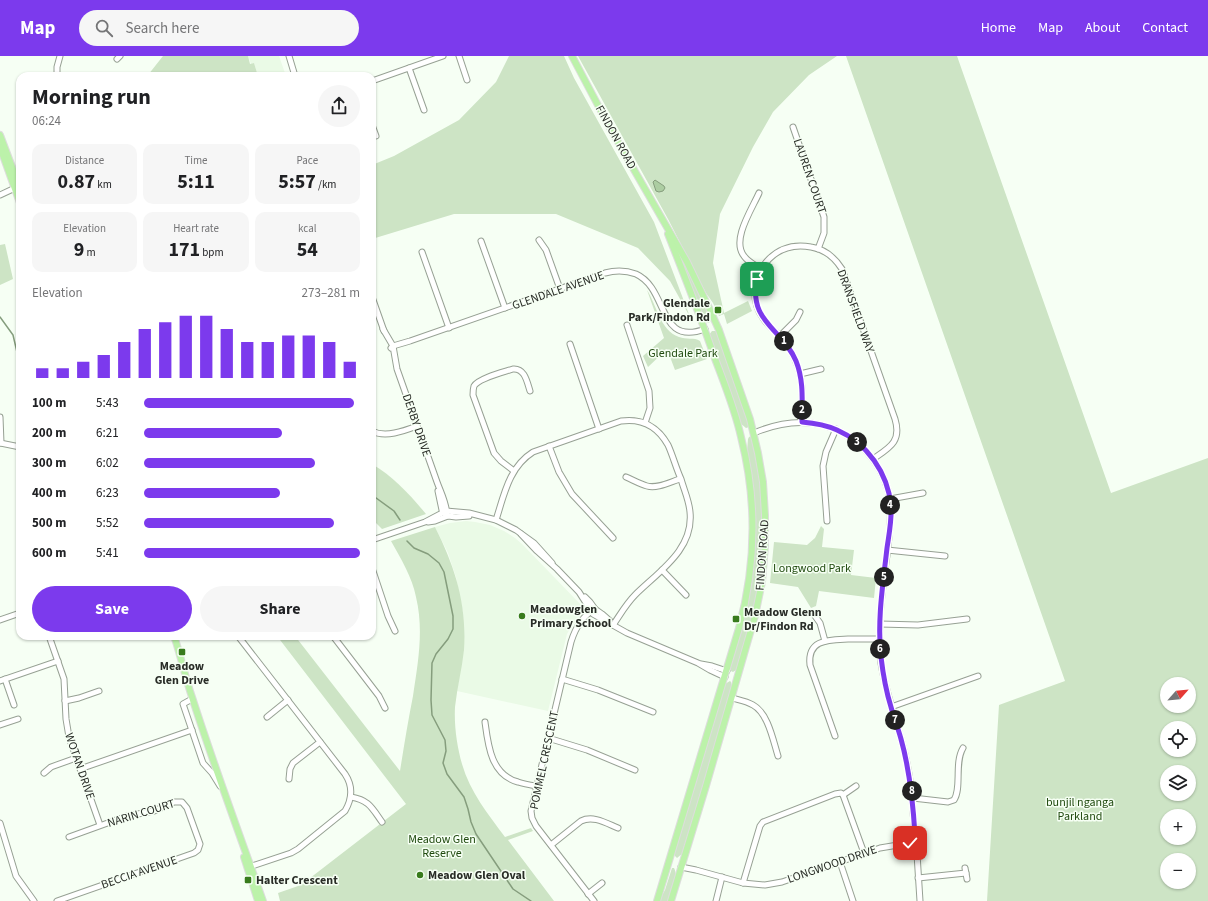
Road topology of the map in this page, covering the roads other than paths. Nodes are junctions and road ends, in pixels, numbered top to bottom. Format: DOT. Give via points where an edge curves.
graph roads {
  1 [pos="60,56"];
  2 [pos="286,56"];
  3 [pos="289,56"];
  4 [pos="442,56"];
  5 [pos="459,56"];
  6 [pos="572,56"];
  7 [pos="409,68"];
  8 [pos="57,72"];
  9 [pos="293,72"];
  10 [pos="293,72"];
  11 [pos="376,80"];
  12 [pos="467,80"];
  13 [pos="424,110"];
  14 [pos="793,127"];
  15 [pos="0,135"];
  16 [pos="0,147"];
  17 [pos="16,186"];
  18 [pos="16,187"];
  19 [pos="16,189"];
  20 [pos="759,193"];
  21 [pos="0,195"];
  22 [pos="661,218"];
  23 [pos="539,240"];
  24 [pos="481,241"];
  25 [pos="818,248"];
  26 [pos="422,252"];
  27 [pos="761,269"];
  28 [pos="560,289"];
  29 [pos="505,308"];
  30 [pos="376,309"];
  31 [pos="800,312"];
  32 [pos="627,325"];
  33 [pos="717,325"];
  34 [pos="449,328"];
  35 [pos="705,330"];
  36 [pos="780,336"];
  37 [pos="570,344"];
  38 [pos="393,347"];
  39 [pos="821,369"];
  40 [pos="800,374"];
  41 [pos="530,391"];
  42 [pos="0,417"];
  43 [pos="802,422"];
  44 [pos="645,424"];
  45 [pos="417,425"];
  46 [pos="599,429"];
  47 [pos="836,430"];
  48 [pos="753,431"];
  49 [pos="376,433"];
  50 [pos="741,435"];
  51 [pos="1,443"];
  52 [pos="16,446"];
  53 [pos="549,446"];
  54 [pos="873,460"];
  55 [pos="514,471"];
  56 [pos="626,477"];
  57 [pos="680,479"];
  58 [pos="923,494"];
  59 [pos="890,499"];
  60 [pos="446,513"];
  61 [pos="496,520"];
  62 [pos="827,521"];
  63 [pos="613,538"];
  64 [pos="376,539"];
  65 [pos="887,550"];
  66 [pos="945,556"];
  67 [pos="662,570"];
  68 [pos="376,580"];
  69 [pos="686,595"];
  70 [pos="593,612"];
  71 [pos="16,614"];
  72 [pos="815,616"];
  73 [pos="967,619"];
  74 [pos="0,620"];
  75 [pos="880,624"];
  76 [pos="613,625"];
  77 [pos="396,631"];
  78 [pos="880,639"];
  79 [pos="51,640"];
  80 [pos="171,640"];
  81 [pos="175,640"];
  82 [pos="241,640"];
  83 [pos="336,640"];
  84 [pos="825,641"];
  85 [pos="58,661"];
  86 [pos="726,674"];
  87 [pos="978,676"];
  88 [pos="738,678"];
  89 [pos="562,679"];
  90 [pos="3,680"];
  91 [pos="188,685"];
  92 [pos="99,691"];
  93 [pos="732,698"];
  94 [pos="192,699"];
  95 [pos="288,700"];
  96 [pos="65,701"];
  97 [pos="14,705"];
  98 [pos="891,707"];
  99 [pos="385,708"];
  100 [pos="653,712"];
  101 [pos="267,717"];
  102 [pos="18,718"];
  103 [pos="485,722"];
  104 [pos="0,725"];
  105 [pos="192,730"];
  106 [pos="835,736"];
  107 [pos="548,738"];
  108 [pos="320,742"];
  109 [pos="963,748"];
  110 [pos="778,756"];
  111 [pos="76,758"];
  112 [pos="80,769"];
  113 [pos="635,770"];
  114 [pos="44,773"];
  115 [pos="290,779"];
  116 [pos="536,786"];
  117 [pos="856,786"];
  118 [pos="844,795"];
  119 [pos="225,797"];
  120 [pos="351,797"];
  121 [pos="913,798"];
  122 [pos="382,822"];
  123 [pos="0,823"];
  124 [pos="100,825"];
  125 [pos="618,828"];
  126 [pos="69,837"];
  127 [pos="912,842"];
  128 [pos="551,845"];
  129 [pos="198,850"];
  130 [pos="864,853"];
  131 [pos="840,862"];
  132 [pos="670,863"];
  133 [pos="681,865"];
  134 [pos="249,867"];
  135 [pos="722,877"];
  136 [pos="918,878"];
  137 [pos="967,879"];
  138 [pos="602,883"];
  139 [pos="743,883"];
  140 [pos="588,894"];
  141 [pos="658,899"];
  142 [pos="34,901"];
  143 [pos="57,901"];
  144 [pos="258,901"];
  145 [pos="263,901"];
  146 [pos="594,901"];
  147 [pos="671,901"];
  148 [pos="716,901"];
  149 [pos="853,901"];
  150 [pos="920,901"];
  1 -- 8 [label="street"];
  2 -- 9 [label="street"];
  3 -- 10 [label="street"];
  4 -- 7 [label="street"];
  5 -- 12 [label="street"];
  6 -- 22 [label="main road, FINDON ROAD"];
  7 -- 11 [label="street"];
  7 -- 13 [label="street"];
  14 -- 25 [label="street, LAUREN COURT" via="824,217 824,233"];
  15 -- 17 [label="main road"];
  16 -- 18 [label="main road"];
  19 -- 21 [label="street"];
  20 -- 27 [label="street" via="739,242 744,257"];
  22 -- 33 [label="main road, FINDON ROAD" via="687,262"];
  22 -- 35 [label="main road, FINDON ROAD"];
  23 -- 28 [label="street" via="546,250"];
  24 -- 29 [label="street"];
  25 -- 27 [label="street, DRANSFIELD WAY" via="798,246 785,249 770,258"];
  25 -- 54 [label="street, DRANSFIELD WAY" via="839,264 845,275 897,426 892,446"];
  26 -- 34 [label="street"];
  27 -- 36 [label="street, DRANSFIELD WAY" via="755,285 756,305 765,321"];
  28 -- 29 [label="street, GLENDALE AVENUE"];
  28 -- 35 [label="street, GLENDALE AVENUE" via="611,272 629,272 642,278 652,288 674,328 687,333"];
  29 -- 34 [label="street, GLENDALE AVENUE"];
  30 -- 38 [label="street, DERBY DRIVE"];
  31 -- 36 [label="street" via="796,320"];
  32 -- 44 [label="street" via="649,391 650,408"];
  33 -- 35 [label="main road" via="707,326"];
  33 -- 48 [label="main road, FINDON ROAD"];
  34 -- 38 [label="street, GLENDALE AVENUE"];
  35 -- 50 [label="main road, FINDON ROAD"];
  36 -- 40 [label="street, DRANSFIELD WAY" via="792,354"];
  37 -- 46 [label="street"];
  38 -- 45 [label="street, DERBY DRIVE" via="397,369"];
  39 -- 40 [label="street"];
  40 -- 43 [label="street, DRANSFIELD WAY"];
  41 -- 55 [label="street" via="523,373 515,369 481,381 473,389 492,449 501,461"];
  42 -- 51 [label="street"];
  43 -- 47 [label="street"];
  43 -- 48 [label="street"];
  44 -- 46 [label="street" via="626,421"];
  44 -- 57 [label="street" via="656,429 665,439"];
  45 -- 49 [label="street" via="391,434"];
  45 -- 60 [label="street, DERBY DRIVE"];
  46 -- 53 [label="street"];
  47 -- 54 [label="street" via="853,438"];
  47 -- 62 [label="street" via="823,466"];
  48 -- 50 [label="main road"];
  48 -- 88 [label="main road, FINDON ROAD" via="763,482 765,546 758,606"];
  50 -- 86 [label="main road, FINDON ROAD" via="750,482 752,552 744,606"];
  51 -- 52 [label="street"];
  53 -- 55 [label="street" via="530,454"];
  53 -- 63 [label="street" via="559,472 572,494"];
  54 -- 59 [label="street" via="886,482"];
  55 -- 61 [label="street"];
  56 -- 57 [label="street" via="651,487"];
  57 -- 67 [label="street" via="689,505 690,529 681,549"];
  58 -- 59 [label="street"];
  59 -- 65 [label="street"];
  60 -- 61 [label="street" via="457,517 478,515"];
  60 -- 64 [label="street" via="435,521"];
  61 -- 70 [label="street" via="534,543 590,602"];
  65 -- 66 [label="street"];
  65 -- 75 [label="street"];
  67 -- 69 [label="street"];
  67 -- 76 [label="street" via="634,596"];
  68 -- 77 [label="street"];
  70 -- 76 [label="street" via="605,616"];
  70 -- 89 [label="street, POMMEL CRESCENT" via="574,633"];
  71 -- 74 [label="street"];
  72 -- 84 [label="street" via="820,623"];
  73 -- 75 [label="street" via="918,625"];
  75 -- 78 [label="street"];
  76 -- 86 [label="street" via="634,637 698,663 712,666"];
  78 -- 84 [label="street"];
  78 -- 98 [label="street" via="883,676"];
  79 -- 85 [label="street, WOTAN DRIVE"];
  80 -- 91 [label="main road"];
  81 -- 91 [label="main road"];
  82 -- 95 [label="street"];
  83 -- 99 [label="street" via="379,696"];
  84 -- 106 [label="street" via="814,648 810,661"];
  85 -- 90 [label="street"];
  85 -- 96 [label="street, WOTAN DRIVE" via="64,679"];
  86 -- 88 [label="main road"];
  86 -- 132 [label="main road, FINDON ROAD"];
  87 -- 98 [label="street"];
  88 -- 93 [label="main road, FINDON ROAD"];
  89 -- 100 [label="street"];
  89 -- 107 [label="street, POMMEL CRESCENT"];
  90 -- 97 [label="street"];
  91 -- 94 [label="main road"];
  92 -- 96 [label="street"];
  93 -- 110 [label="street" via="751,704 761,712"];
  93 -- 133 [label="main road, FINDON ROAD"];
  94 -- 105 [label="street" via="183,704"];
  94 -- 119 [label="main road"];
  95 -- 101 [label="street"];
  95 -- 108 [label="street"];
  96 -- 111 [label="street, WOTAN DRIVE" via="68,731"];
  98 -- 121 [label="street" via="904,749"];
  102 -- 104 [label="street"];
  103 -- 116 [label="street" via="490,748 498,769 513,781"];
  105 -- 112 [label="street"];
  105 -- 119 [label="street" via="203,763 212,773"];
  107 -- 113 [label="street" via="587,750"];
  107 -- 116 [label="street, POMMEL CRESCENT"];
  108 -- 115 [label="street" via="294,763 290,769"];
  108 -- 120 [label="street" via="348,779"];
  109 -- 121 [label="street" via="954,800 948,802"];
  111 -- 112 [label="street, WOTAN DRIVE"];
  111 -- 114 [label="street" via="51,767"];
  112 -- 124 [label="street, WOTAN DRIVE"];
  116 -- 128 [label="street, POMMEL CRESCENT" via="532,815 536,826"];
  117 -- 118 [label="street"];
  118 -- 130 [label="street"];
  118 -- 139 [label="street" via="835,794 763,822"];
  119 -- 134 [label="main road"];
  120 -- 122 [label="street" via="366,801"];
  120 -- 134 [label="street" via="342,815 298,849"];
  121 -- 127 [label="street" via="915,835"];
  123 -- 142 [label="street" via="16,876"];
  124 -- 126 [label="street, NARIN COURT"];
  124 -- 129 [label="street, NARIN COURT" via="151,812 174,802 182,802 187,808 200,843"];
  125 -- 128 [label="street" via="595,819 586,819"];
  127 -- 130 [label="street, LONGWOOD DRIVE"];
  127 -- 136 [label="street" via="917,854"];
  128 -- 140 [label="street, POMMEL CRESCENT"];
  129 -- 143 [label="street, BECCIA AVENUE"];
  130 -- 131 [label="street, LONGWOOD DRIVE"];
  131 -- 139 [label="street, LONGWOOD DRIVE" via="774,884"];
  131 -- 149 [label="street"];
  132 -- 133 [label="main road"];
  132 -- 141 [label="main road, FINDON ROAD"];
  133 -- 135 [label="street, LONGWOOD DRIVE"];
  133 -- 147 [label="main road, FINDON ROAD"];
  134 -- 144 [label="main road"];
  134 -- 145 [label="main road"];
  135 -- 139 [label="street, LONGWOOD DRIVE"];
  135 -- 148 [label="street"];
  136 -- 137 [label="street" via="965,870"];
  136 -- 150 [label="street"];
  138 -- 140 [label="street"];
  140 -- 146 [label="street, POMMEL CRESCENT"];
}
